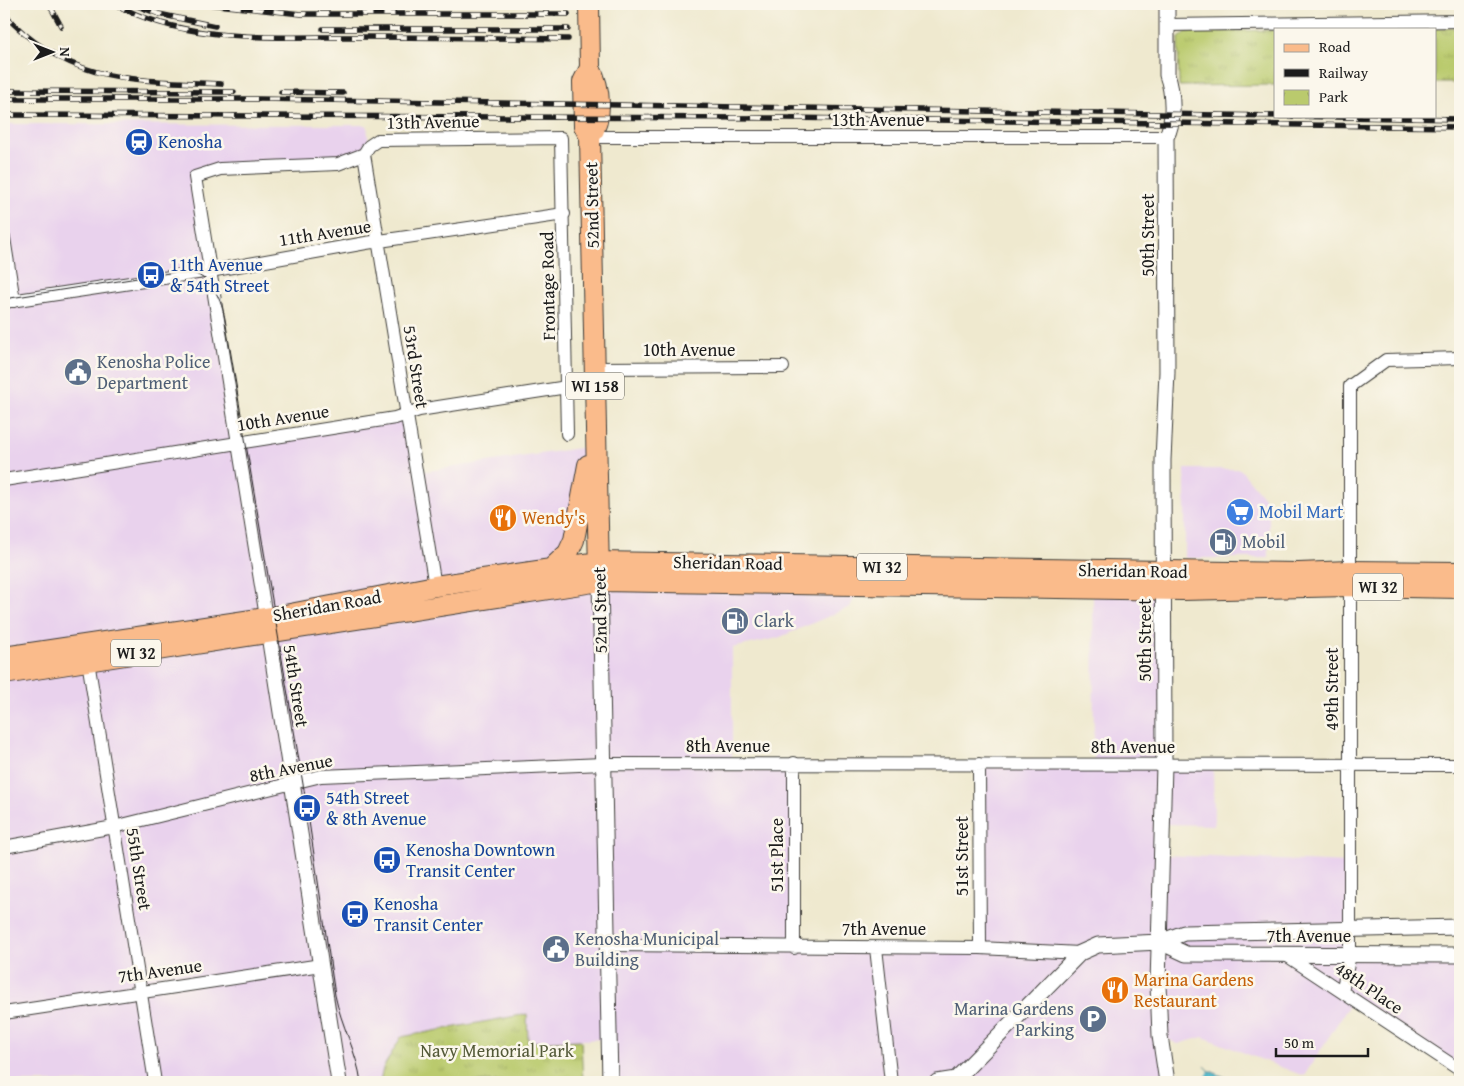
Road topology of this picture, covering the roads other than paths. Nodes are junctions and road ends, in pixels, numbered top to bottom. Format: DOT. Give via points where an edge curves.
graph roads {
  1 [pos="589,4"];
  2 [pos="1167,4"];
  3 [pos="1460,21"];
  4 [pos="1167,25"];
  5 [pos="590,137"];
  6 [pos="1166,137"];
  7 [pos="562,138"];
  8 [pos="364,154"];
  9 [pos="195,177"];
  10 [pos="564,214"];
  11 [pos="4,238"];
  12 [pos="379,242"];
  13 [pos="210,270"];
  14 [pos="9,302"];
  15 [pos="1460,358"];
  16 [pos="783,367"];
  17 [pos="595,368"];
  18 [pos="567,387"];
  19 [pos="405,415"];
  20 [pos="596,429"];
  21 [pos="567,434"];
  22 [pos="238,443"];
  23 [pos="4,480"];
  24 [pos="553,567"];
  25 [pos="599,572"];
  26 [pos="1460,572"];
  27 [pos="1349,579"];
  28 [pos="1164,581"];
  29 [pos="435,586"];
  30 [pos="1460,588"];
  31 [pos="267,625"];
  32 [pos="4,658"];
  33 [pos="88,661"];
  34 [pos="4,674"];
  35 [pos="794,763"];
  36 [pos="603,764"];
  37 [pos="979,764"];
  38 [pos="1164,765"];
  39 [pos="1350,765"];
  40 [pos="1460,765"];
  41 [pos="293,784"];
  42 [pos="114,827"];
  43 [pos="4,847"];
  44 [pos="1460,927"];
  45 [pos="1350,929"];
  46 [pos="1160,942"];
  47 [pos="606,945"];
  48 [pos="794,948"];
  49 [pos="876,948"];
  50 [pos="980,948"];
  51 [pos="1080,953"];
  52 [pos="1286,954"];
  53 [pos="1350,955"];
  54 [pos="1460,955"];
  55 [pos="321,965"];
  56 [pos="140,992"];
  57 [pos="1342,992"];
  58 [pos="4,1013"];
  59 [pos="1459,1066"];
  60 [pos="1167,1080"];
  61 [pos="155,1082"];
  62 [pos="340,1082"];
  63 [pos="610,1082"];
  64 [pos="891,1082"];
  65 [pos="937,1082"];
  1 -- 5 [label="main road, 52nd Street / WI 158" via="590,68 598,82 598,126"];
  2 -- 4 [label="street, 50th Street"];
  3 -- 4 [label="street"];
  4 -- 6 [label="street, 50th Street" via="1167,76 1161,85 1160,129"];
  5 -- 6 [label="street, 13th Avenue"];
  5 -- 17 [label="main road, 52nd Street / WI 158"];
  6 -- 28 [label="street, 50th Street"];
  7 -- 8 [label="street, 13th Avenue" via="378,140"];
  7 -- 10 [label="street, Frontage Road"];
  8 -- 9 [label="street, 13th Avenue" via="338,164 220,169"];
  8 -- 12 [label="street, 53rd Street"];
  9 -- 13 [label="street, 54th Street"];
  10 -- 12 [label="street, 11th Avenue"];
  10 -- 18 [label="street, Frontage Road"];
  11 -- 14 [label="street"];
  12 -- 13 [label="street, 11th Avenue"];
  12 -- 19 [label="street, 53rd Street"];
  13 -- 14 [label="street, 11th Avenue"];
  13 -- 22 [label="street, 54th Street"];
  15 -- 27 [label="street, 49th Street" via="1386,360 1350,386"];
  16 -- 17 [label="street, 10th Avenue"];
  17 -- 20 [label="main road, 52nd Street / WI 158"];
  18 -- 19 [label="street, 10th Avenue"];
  18 -- 21 [label="street, Frontage Road"];
  19 -- 22 [label="street, 10th Avenue"];
  19 -- 29 [label="street, 53rd Street"];
  20 -- 24 [label="main road" via="574,540 568,553"];
  20 -- 25 [label="main road, 52nd Street / WI 158"];
  22 -- 23 [label="street, 10th Avenue"];
  22 -- 31 [label="street, 54th Street"];
  24 -- 25 [label="main road, Sheridan Road / WI 32"];
  24 -- 29 [label="main road, Sheridan Road / WI 32"];
  25 -- 28 [label="main road, Sheridan Road / WI 32"];
  25 -- 31 [label="main road, Sheridan Road / WI 32"];
  25 -- 36 [label="street, 52nd Street"];
  26 -- 27 [label="main road, Sheridan Road / WI 32"];
  27 -- 28 [label="main road, Sheridan Road / WI 32"];
  27 -- 30 [label="main road, Sheridan Road / WI 32"];
  27 -- 39 [label="street, 49th Street"];
  28 -- 38 [label="street, 50th Street"];
  29 -- 31 [label="main road, Sheridan Road / WI 32"];
  31 -- 32 [label="main road, Sheridan Road / WI 32"];
  31 -- 33 [label="main road, Sheridan Road / WI 32"];
  31 -- 41 [label="street, 54th Street"];
  33 -- 34 [label="main road, Sheridan Road / WI 32"];
  33 -- 42 [label="street, 55th Street"];
  35 -- 36 [label="street, 8th Avenue"];
  35 -- 37 [label="street, 8th Avenue"];
  35 -- 48 [label="street, 51st Place"];
  36 -- 41 [label="street, 8th Avenue" via="321,776"];
  36 -- 47 [label="street, 52nd Street"];
  37 -- 38 [label="street, 8th Avenue"];
  37 -- 50 [label="street, 51st Street"];
  38 -- 39 [label="street, 8th Avenue"];
  38 -- 46 [label="street, 50th Street"];
  39 -- 40 [label="street, 8th Avenue"];
  39 -- 45 [label="street, 49th Street"];
  41 -- 42 [label="street, 8th Avenue"];
  41 -- 55 [label="street, 54th Street"];
  42 -- 43 [label="street, 8th Avenue"];
  42 -- 56 [label="street, 55th Street"];
  44 -- 45 [label="street, 7th Avenue"];
  45 -- 46 [label="street, 7th Avenue" via="1184,933"];
  45 -- 53 [label="street, 49th Street"];
  46 -- 51 [label="street, 7th Avenue" via="1098,945"];
  46 -- 52 [label="street, 7th Avenue" via="1186,954"];
  46 -- 60 [label="street, 50th Street" via="1160,1036"];
  47 -- 48 [label="street, 7th Avenue"];
  47 -- 63 [label="street, 52nd Street"];
  48 -- 49 [label="street, 7th Avenue"];
  49 -- 50 [label="street, 7th Avenue"];
  49 -- 64 [label="street"];
  50 -- 51 [label="street, 7th Avenue"];
  51 -- 65 [label="street" via="956,1079"];
  52 -- 53 [label="street, 7th Avenue"];
  52 -- 57 [label="street, 48th Place"];
  53 -- 54 [label="street, 7th Avenue"];
  53 -- 57 [label="street, 49th Street"];
  55 -- 56 [label="street, 7th Avenue"];
  55 -- 62 [label="street, 54th Street"];
  56 -- 58 [label="street, 7th Avenue"];
  56 -- 61 [label="street, 55th Street"];
  57 -- 59 [label="street, 48th Place"];
}
